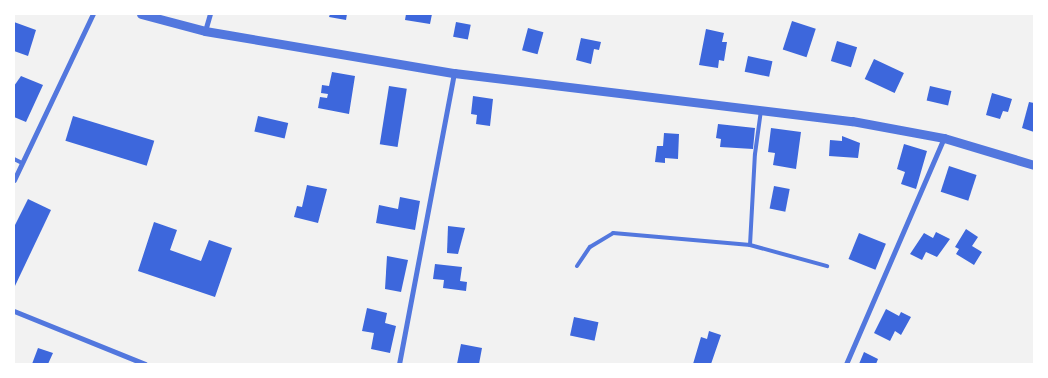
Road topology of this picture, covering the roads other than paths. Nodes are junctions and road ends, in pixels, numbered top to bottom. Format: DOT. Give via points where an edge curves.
graph roads {
  1 [pos="93,14"];
  2 [pos="142,14"];
  3 [pos="210,14"];
  4 [pos="205,31"];
  5 [pos="454,73"];
  6 [pos="761,110"];
  7 [pos="944,138"];
  8 [pos="14,159"];
  9 [pos="22,163"];
  10 [pos="1034,165"];
  11 [pos="14,180"];
  12 [pos="750,245"];
  13 [pos="577,266"];
  14 [pos="827,266"];
  15 [pos="14,311"];
  16 [pos="145,364"];
  17 [pos="399,364"];
  18 [pos="846,364"];
  1 -- 9 [label="street"];
  2 -- 4 [label="street"];
  3 -- 4 [label="street"];
  4 -- 5 [label="street"];
  5 -- 6 [label="street"];
  5 -- 17 [label="street"];
  6 -- 7 [label="street" via="852,121"];
  6 -- 12 [label="lane"];
  7 -- 10 [label="street"];
  7 -- 18 [label="street"];
  8 -- 9 [label="lane"];
  9 -- 11 [label="street"];
  12 -- 13 [label="lane" via="613,233 590,247"];
  12 -- 14 [label="lane"];
  15 -- 16 [label="street"];
}
